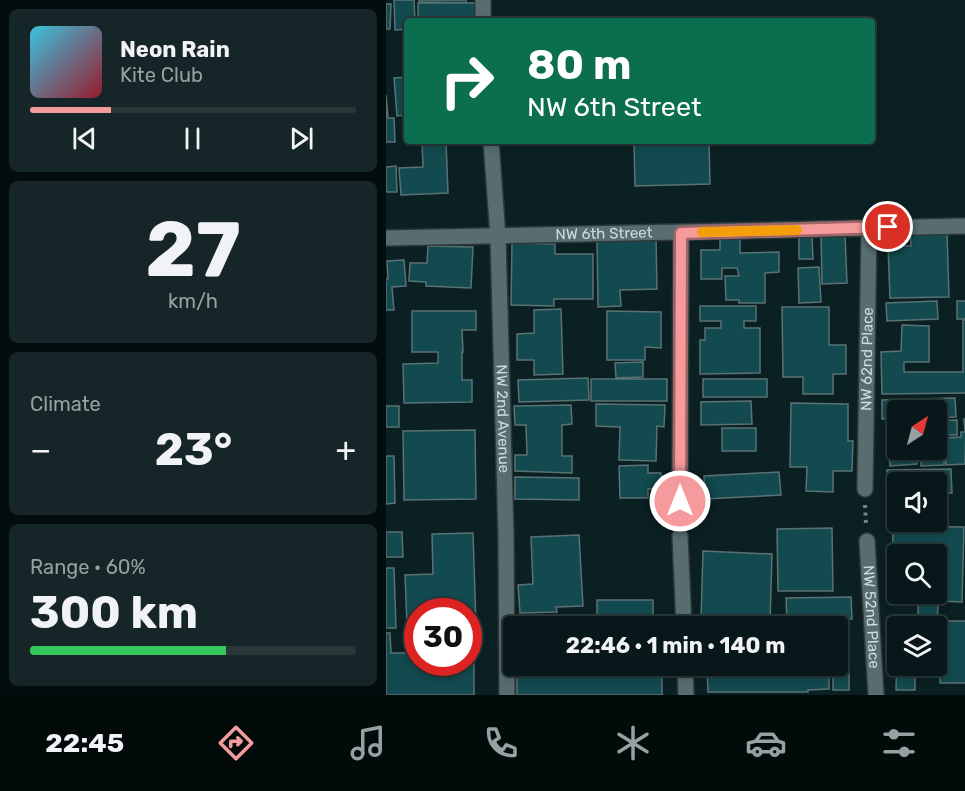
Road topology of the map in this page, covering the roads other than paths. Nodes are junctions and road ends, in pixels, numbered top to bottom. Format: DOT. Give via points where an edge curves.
graph roads {
  1 [pos="483,0"];
  2 [pos="483,18"];
  3 [pos="491,144"];
  4 [pos="965,226"];
  5 [pos="869,228"];
  6 [pos="681,233"];
  7 [pos="498,237"];
  8 [pos="386,238"];
  9 [pos="865,489"];
  10 [pos="680,501"];
  11 [pos="680,536"];
  12 [pos="867,541"];
  13 [pos="684,616"];
  14 [pos="685,676"];
  15 [pos="508,695"];
  16 [pos="686,695"];
  17 [pos="876,695"];
  1 -- 2 [label="street"];
  3 -- 7 [label="street, NW 2nd Avenue"];
  4 -- 5 [label="street, NW 6th Street"];
  5 -- 6 [label="street, NW 6th Street"];
  5 -- 9 [label="street, NW 62nd Place"];
  6 -- 7 [label="street, NW 6th Street"];
  6 -- 10 [label="street"];
  7 -- 8 [label="street, NW 6th Street"];
  7 -- 15 [label="street, NW 2nd Avenue"];
  11 -- 13 [label="street"];
  12 -- 17 [label="street, NW 52nd Place"];
  14 -- 16 [label="street"];
}
